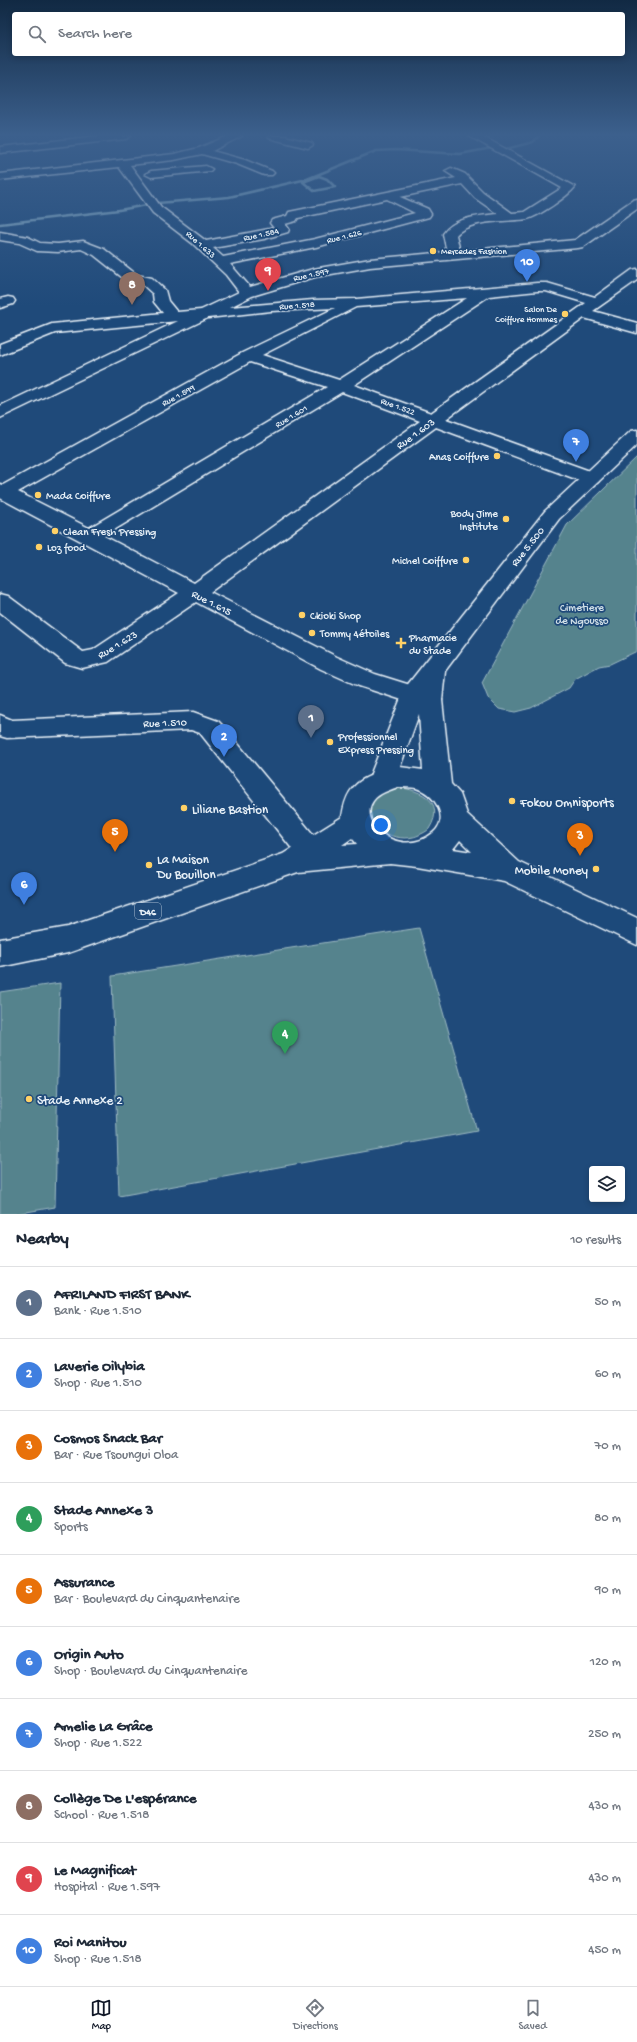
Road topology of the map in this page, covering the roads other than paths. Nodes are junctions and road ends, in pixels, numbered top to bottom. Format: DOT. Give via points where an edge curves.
graph roads {
  1 [pos="144,193"];
  2 [pos="399,193"];
  3 [pos="476,193"];
  4 [pos="489,193"];
  5 [pos="563,193"];
  6 [pos="387,195"];
  7 [pos="479,195"];
  8 [pos="637,203"];
  9 [pos="510,217"];
  10 [pos="349,234"];
  11 [pos="0,236"];
  12 [pos="361,242"];
  13 [pos="203,246"];
  14 [pos="373,250"];
  15 [pos="454,255"];
  16 [pos="389,261"];
  17 [pos="220,262"];
  18 [pos="637,273"];
  19 [pos="489,290"];
  20 [pos="247,293"];
  21 [pos="597,302"];
  22 [pos="356,303"];
  23 [pos="206,313"];
  24 [pos="582,313"];
  25 [pos="173,316"];
  26 [pos="637,328"];
  27 [pos="0,350"];
  28 [pos="248,356"];
  29 [pos="341,386"];
  30 [pos="0,413"];
  31 [pos="434,420"];
  32 [pos="637,435"];
  33 [pos="591,478"];
  34 [pos="2,491"];
  35 [pos="90,536"];
  36 [pos="194,593"];
  37 [pos="0,601"];
  38 [pos="422,697"];
  39 [pos="3,726"];
  40 [pos="382,780"];
  41 [pos="438,788"];
  42 [pos="455,819"];
  43 [pos="356,822"];
  44 [pos="389,852"];
  45 [pos="416,854"];
  46 [pos="302,857"];
  47 [pos="509,870"];
  48 [pos="637,932"];
  49 [pos="0,952"];
  1 -- 13 [label="street, Rue 1.633" via="157,210"];
  2 -- 6 [label="street, Rue 1.584"];
  3 -- 7 [label="street"];
  4 -- 7 [label="street"];
  5 -- 9 [label="street" via="532,212"];
  6 -- 10 [label="street, Rue 1.626" via="425,214"];
  6 -- 13 [label="street, Rue 1.584" via="293,215 292,218 276,223 283,230"];
  7 -- 9 [label="street"];
  8 -- 15 [label="street, Rue 1.597" via="578,244"];
  9 -- 15 [label="street" via="475,222 456,228 449,234"];
  10 -- 12 [label="street"];
  10 -- 17 [label="street, Rue 1.626"];
  11 -- 25 [label="street" via="23,240 36,247 58,248 83,244 99,252 133,279 147,281 160,293 161,302"];
  13 -- 17 [label="street, Rue 1.633"];
  14 -- 16 [label="street"];
  15 -- 16 [label="street, Rue 1.597"];
  16 -- 20 [label="street, Rue 1.597" via="313,273"];
  17 -- 20 [label="street, Rue 1.633"];
  18 -- 21 [label="street, Rue 1.603"];
  19 -- 21 [label="street, Rue 1.518" via="542,286"];
  19 -- 22 [label="street, Rue 1.518"];
  19 -- 29 [label="street, Rue 1.601"];
  20 -- 23 [label="street, Rue 1.597"];
  21 -- 24 [label="street, Rue 1.603"];
  22 -- 23 [label="street, Rue 1.518"];
  22 -- 28 [label="street, Rue 1.599"];
  23 -- 25 [label="street, Rue 1.518"];
  23 -- 30 [label="street, Rue 1.597"];
  24 -- 26 [label="street"];
  24 -- 31 [label="street, Rue 1.603"];
  25 -- 27 [label="street, Rue 1.518" via="52,329"];
  28 -- 29 [label="street, Rue 1.522"];
  28 -- 34 [label="street, Rue 1.599"];
  29 -- 31 [label="street, Rue 1.522"];
  29 -- 35 [label="street, Rue 1.601"];
  31 -- 33 [label="street, Rue 1.522"];
  31 -- 36 [label="street, Rue 1.603"];
  32 -- 33 [label="street, Rue 5.500"];
  33 -- 38 [label="street, Rue 5.500" via="552,515 433,670"];
  34 -- 35 [label="street, Rue 1.615"];
  35 -- 36 [label="street, Rue 1.615"];
  36 -- 37 [label="street, Rue 1.623" via="100,656 82,660 72,657"];
  36 -- 38 [label="street, Rue 1.615" via="329,663 367,680"];
  38 -- 40 [label="street"];
  38 -- 41 [label="street"];
  39 -- 46 [label="street, Rue 1.510" via="193,721 200,723 209,727 215,734"];
  40 -- 41 [label="street" via="411,777"];
  40 -- 43 [label="street" via="362,794 356,807"];
  41 -- 42 [label="street" via="448,797"];
  42 -- 45 [label="street" via="452,831 444,842 432,850"];
  42 -- 47 [label="street"];
  43 -- 44 [label="street" via="362,834 374,845"];
  43 -- 46 [label="street, D46"];
  44 -- 45 [label="street" via="402,855"];
  44 -- 46 [label="street, D46" via="360,856"];
  45 -- 47 [label="street"];
  46 -- 49 [label="street, D46" via="68,940"];
  47 -- 48 [label="street"];
}
